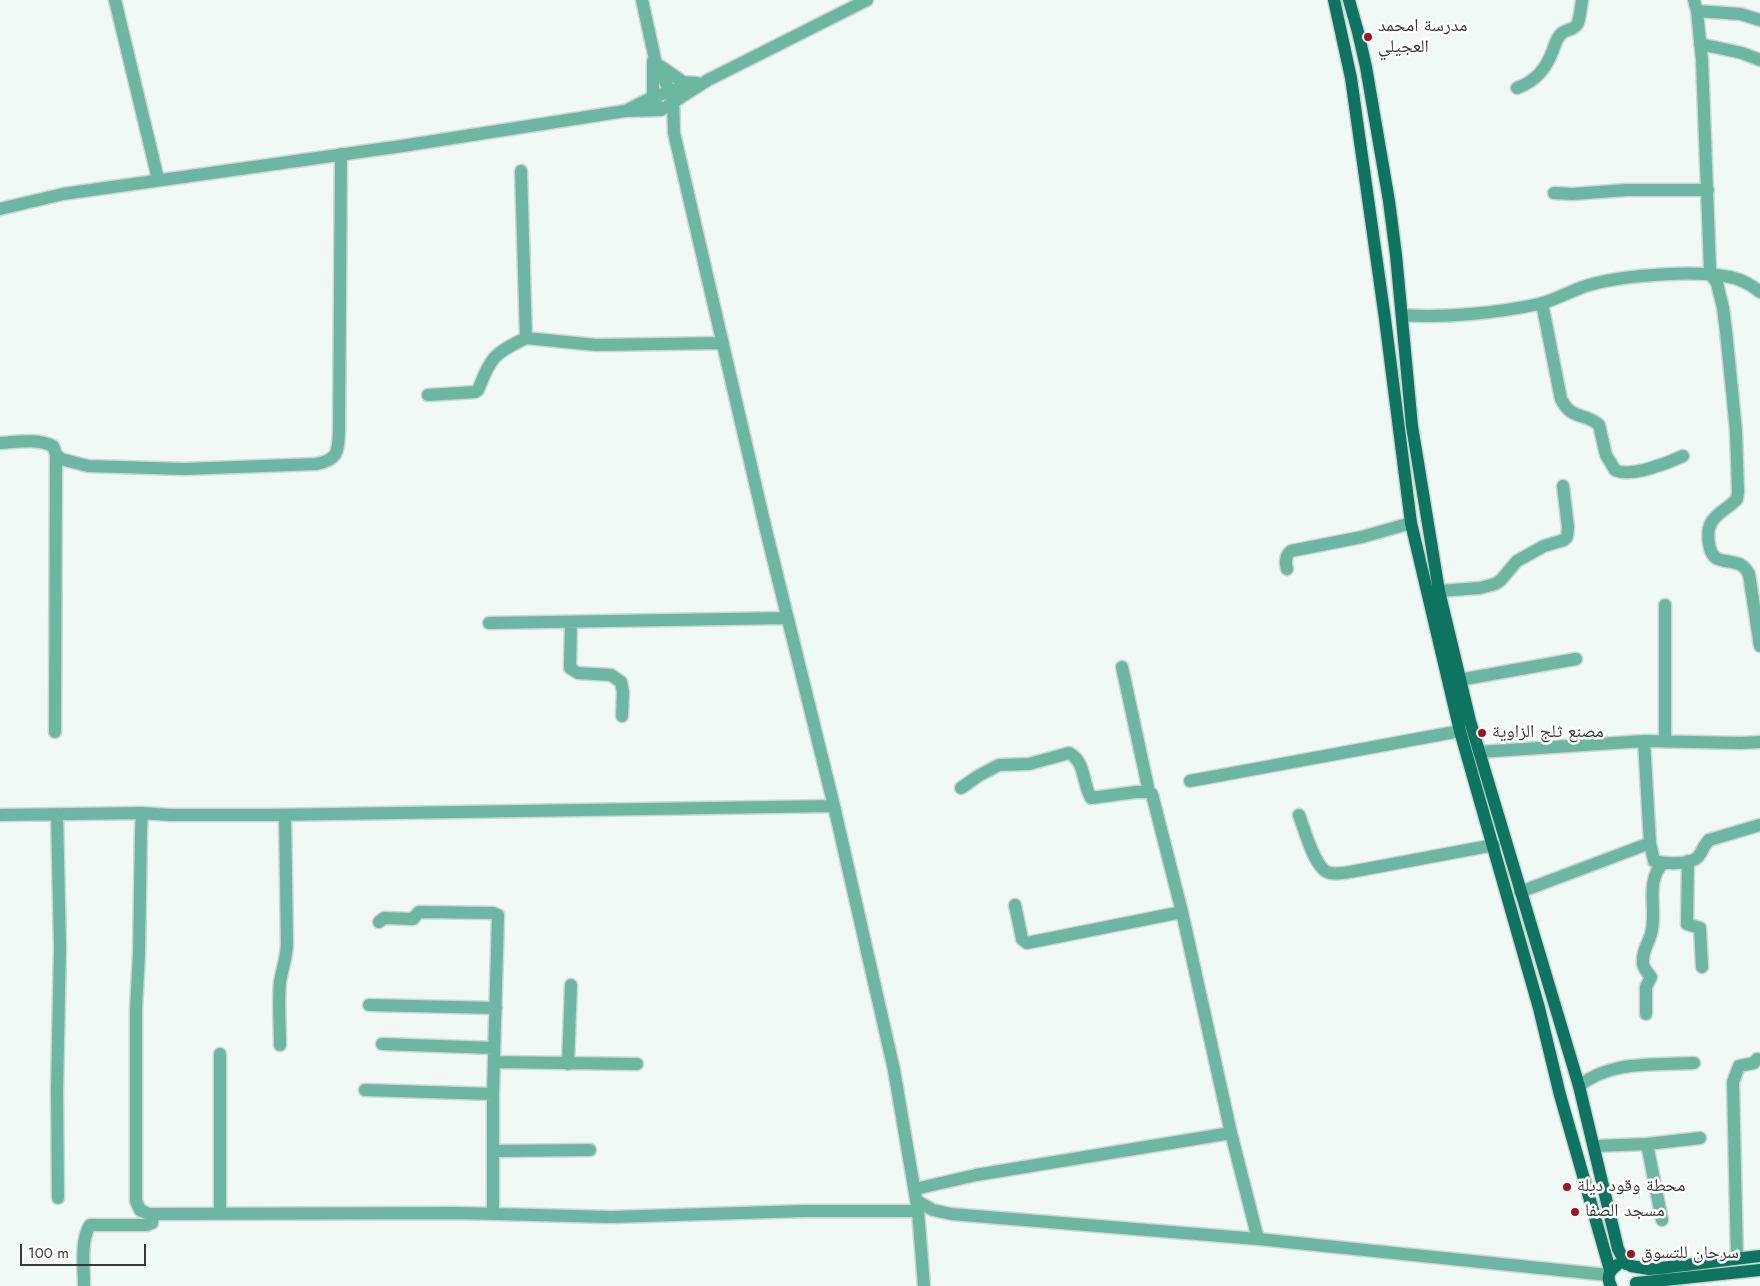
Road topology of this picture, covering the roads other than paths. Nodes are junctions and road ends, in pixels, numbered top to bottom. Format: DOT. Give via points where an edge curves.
graph roads {
  1 [pos="116,0"];
  2 [pos="642,0"];
  3 [pos="867,0"];
  4 [pos="1334,0"];
  5 [pos="1349,0"];
  6 [pos="1582,0"];
  7 [pos="1695,6"];
  8 [pos="1760,20"];
  9 [pos="1700,44"];
  10 [pos="655,59"];
  11 [pos="1760,60"];
  12 [pos="703,82"];
  13 [pos="1517,88"];
  14 [pos="653,97"];
  15 [pos="671,97"];
  16 [pos="661,110"];
  17 [pos="625,111"];
  18 [pos="674,133"];
  19 [pos="341,154"];
  20 [pos="521,171"];
  21 [pos="158,180"];
  22 [pos="1708,190"];
  23 [pos="1554,193"];
  24 [pos="0,209"];
  25 [pos="1711,275"];
  26 [pos="1760,292"];
  27 [pos="1542,304"];
  28 [pos="1402,315"];
  29 [pos="526,338"];
  30 [pos="723,342"];
  31 [pos="428,395"];
  32 [pos="0,443"];
  33 [pos="56,454"];
  34 [pos="1683,456"];
  35 [pos="1563,486"];
  36 [pos="1410,523"];
  37 [pos="1287,569"];
  38 [pos="1438,591"];
  39 [pos="1665,605"];
  40 [pos="788,618"];
  41 [pos="571,622"];
  42 [pos="489,623"];
  43 [pos="1760,646"];
  44 [pos="1576,658"];
  45 [pos="1122,667"];
  46 [pos="1460,680"];
  47 [pos="622,716"];
  48 [pos="1460,731"];
  49 [pos="55,732"];
  50 [pos="1644,741"];
  51 [pos="1665,741"];
  52 [pos="1760,742"];
  53 [pos="1479,752"];
  54 [pos="1190,781"];
  55 [pos="961,788"];
  56 [pos="1149,792"];
  57 [pos="834,806"];
  58 [pos="142,813"];
  59 [pos="57,814"];
  60 [pos="0,815"];
  61 [pos="285,815"];
  62 [pos="1299,815"];
  63 [pos="1760,825"];
  64 [pos="1650,843"];
  65 [pos="1494,845"];
  66 [pos="1688,861"];
  67 [pos="1663,863"];
  68 [pos="1520,892"];
  69 [pos="1015,906"];
  70 [pos="1182,912"];
  71 [pos="379,922"];
  72 [pos="1702,966"];
  73 [pos="571,985"];
  74 [pos="369,1005"];
  75 [pos="496,1008"];
  76 [pos="1646,1014"];
  77 [pos="382,1044"];
  78 [pos="280,1045"];
  79 [pos="494,1048"];
  80 [pos="220,1054"];
  81 [pos="1757,1059"];
  82 [pos="494,1062"];
  83 [pos="568,1064"];
  84 [pos="637,1064"];
  85 [pos="1694,1064"];
  86 [pos="1579,1086"];
  87 [pos="365,1090"];
  88 [pos="493,1094"];
  89 [pos="1231,1133"];
  90 [pos="1700,1138"];
  91 [pos="1647,1144"];
  92 [pos="1594,1146"];
  93 [pos="590,1150"];
  94 [pos="494,1151"];
  95 [pos="58,1198"];
  96 [pos="917,1201"];
  97 [pos="153,1214"];
  98 [pos="220,1214"];
  99 [pos="494,1214"];
  100 [pos="1662,1220"];
  101 [pos="1258,1239"];
  102 [pos="1760,1256"];
  103 [pos="1738,1258"];
  104 [pos="1628,1265"];
  105 [pos="1760,1270"];
  106 [pos="1610,1277"];
  107 [pos="1635,1285"];
  108 [pos="84,1286"];
  109 [pos="924,1286"];
  1 -- 21 [label="street"];
  2 -- 10 [label="street"];
  3 -- 12 [label="street"];
  4 -- 36 [label="main road" via="1351,78"];
  5 -- 28 [label="main road" via="1366,68 1386,182"];
  6 -- 13 [label="street" via="1578,24 1562,33 1548,63 1537,77"];
  7 -- 8 [label="street"];
  7 -- 9 [label="street"];
  9 -- 11 [label="street"];
  9 -- 22 [label="street"];
  10 -- 12 [label="street" via="683,82"];
  10 -- 14 [label="street"];
  10 -- 15 [label="street"];
  12 -- 15 [label="street"];
  14 -- 15 [label="street"];
  14 -- 16 [label="street"];
  14 -- 17 [label="street"];
  15 -- 16 [label="street"];
  15 -- 18 [label="street"];
  16 -- 17 [label="street"];
  16 -- 18 [label="street"];
  17 -- 19 [label="street"];
  18 -- 30 [label="street"];
  19 -- 21 [label="street"];
  19 -- 33 [label="street" via="338,450 334,457 316,464 184,469 88,466 69,462"];
  20 -- 29 [label="street"];
  21 -- 24 [label="street" via="63,194"];
  22 -- 23 [label="street"];
  22 -- 25 [label="street"];
  25 -- 26 [label="street" via="1738,279"];
  25 -- 27 [label="street" via="1656,275 1607,281"];
  25 -- 43 [label="street" via="1723,308 1726,331 1736,431 1738,492 1737,499 1712,522 1708,541 1714,556 1745,567 1749,574"];
  27 -- 28 [label="street" via="1472,314"];
  27 -- 34 [label="street" via="1561,399 1573,414 1599,425 1606,455 1615,470 1634,471"];
  28 -- 38 [label="main road" via="1412,426"];
  29 -- 30 [label="street" via="596,345"];
  29 -- 31 [label="street" via="494,357 475,392"];
  30 -- 40 [label="street"];
  32 -- 33 [label="street" via="38,441 53,446"];
  33 -- 49 [label="street"];
  35 -- 38 [label="street" via="1567,538 1517,561 1496,584"];
  36 -- 37 [label="street" via="1291,551 1287,554"];
  36 -- 48 [label="main road"];
  38 -- 46 [label="main road"];
  39 -- 51 [label="street"];
  40 -- 41 [label="street"];
  40 -- 57 [label="street"];
  41 -- 42 [label="street"];
  41 -- 47 [label="street" via="570,668 578,673 611,675 621,682"];
  44 -- 46 [label="street"];
  45 -- 56 [label="street"];
  46 -- 53 [label="main road"];
  48 -- 54 [label="street"];
  48 -- 65 [label="main road"];
  50 -- 51 [label="street"];
  50 -- 53 [label="street"];
  50 -- 64 [label="street"];
  51 -- 52 [label="street"];
  53 -- 68 [label="main road"];
  55 -- 56 [label="street" via="999,765 1029,764 1069,753 1076,757 1083,770 1091,798"];
  56 -- 70 [label="street"];
  57 -- 61 [label="street"];
  57 -- 96 [label="street" via="894,1070"];
  58 -- 59 [label="street"];
  58 -- 61 [label="street"];
  58 -- 97 [label="street" via="136,1009 136,1201 140,1210"];
  59 -- 60 [label="street"];
  59 -- 95 [label="street" via="60,948"];
  61 -- 78 [label="street" via="287,953 280,981"];
  62 -- 65 [label="street" via="1317,863 1324,871 1333,874"];
  63 -- 66 [label="street" via="1709,840 1698,857"];
  64 -- 67 [label="street" via="1654,861"];
  64 -- 68 [label="street"];
  65 -- 106 [label="main road"];
  66 -- 67 [label="street"];
  66 -- 72 [label="street" via="1687,924 1700,928"];
  67 -- 76 [label="street" via="1656,870 1652,886 1654,915 1651,935 1644,949 1643,966 1651,977 1646,987"];
  68 -- 86 [label="main road"];
  69 -- 70 [label="street" via="1022,939 1028,943"];
  70 -- 89 [label="street"];
  71 -- 75 [label="street" via="384,918 413,919 419,912 497,915"];
  73 -- 83 [label="street"];
  74 -- 75 [label="street"];
  75 -- 79 [label="street"];
  77 -- 79 [label="street"];
  79 -- 82 [label="street"];
  80 -- 98 [label="street"];
  81 -- 103 [label="street" via="1754,1063 1740,1066 1733,1082"];
  82 -- 83 [label="street"];
  82 -- 88 [label="street"];
  83 -- 84 [label="street"];
  85 -- 86 [label="street" via="1614,1068 1598,1073"];
  86 -- 92 [label="main road"];
  87 -- 88 [label="street"];
  88 -- 94 [label="street"];
  89 -- 96 [label="street" via="976,1175"];
  89 -- 101 [label="street"];
  90 -- 91 [label="street"];
  91 -- 92 [label="street"];
  91 -- 100 [label="street"];
  92 -- 104 [label="main road" via="1616,1240"];
  93 -- 94 [label="street"];
  94 -- 99 [label="street"];
  96 -- 99 [label="street" via="804,1211 611,1217"];
  96 -- 101 [label="street" via="933,1210 951,1214"];
  96 -- 109 [label="street"];
  97 -- 98 [label="street"];
  97 -- 108 [label="street" via="152,1223 147,1225 90,1225 85,1240"];
  98 -- 99 [label="street"];
  101 -- 106 [label="street"];
  102 -- 103 [label="main road"];
  103 -- 104 [label="main road" via="1649,1269"];
  104 -- 106 [label="main road" via="1616,1265"];
  104 -- 107 [label="main road" via="1635,1271"];
  105 -- 107 [label="main road"];
}
